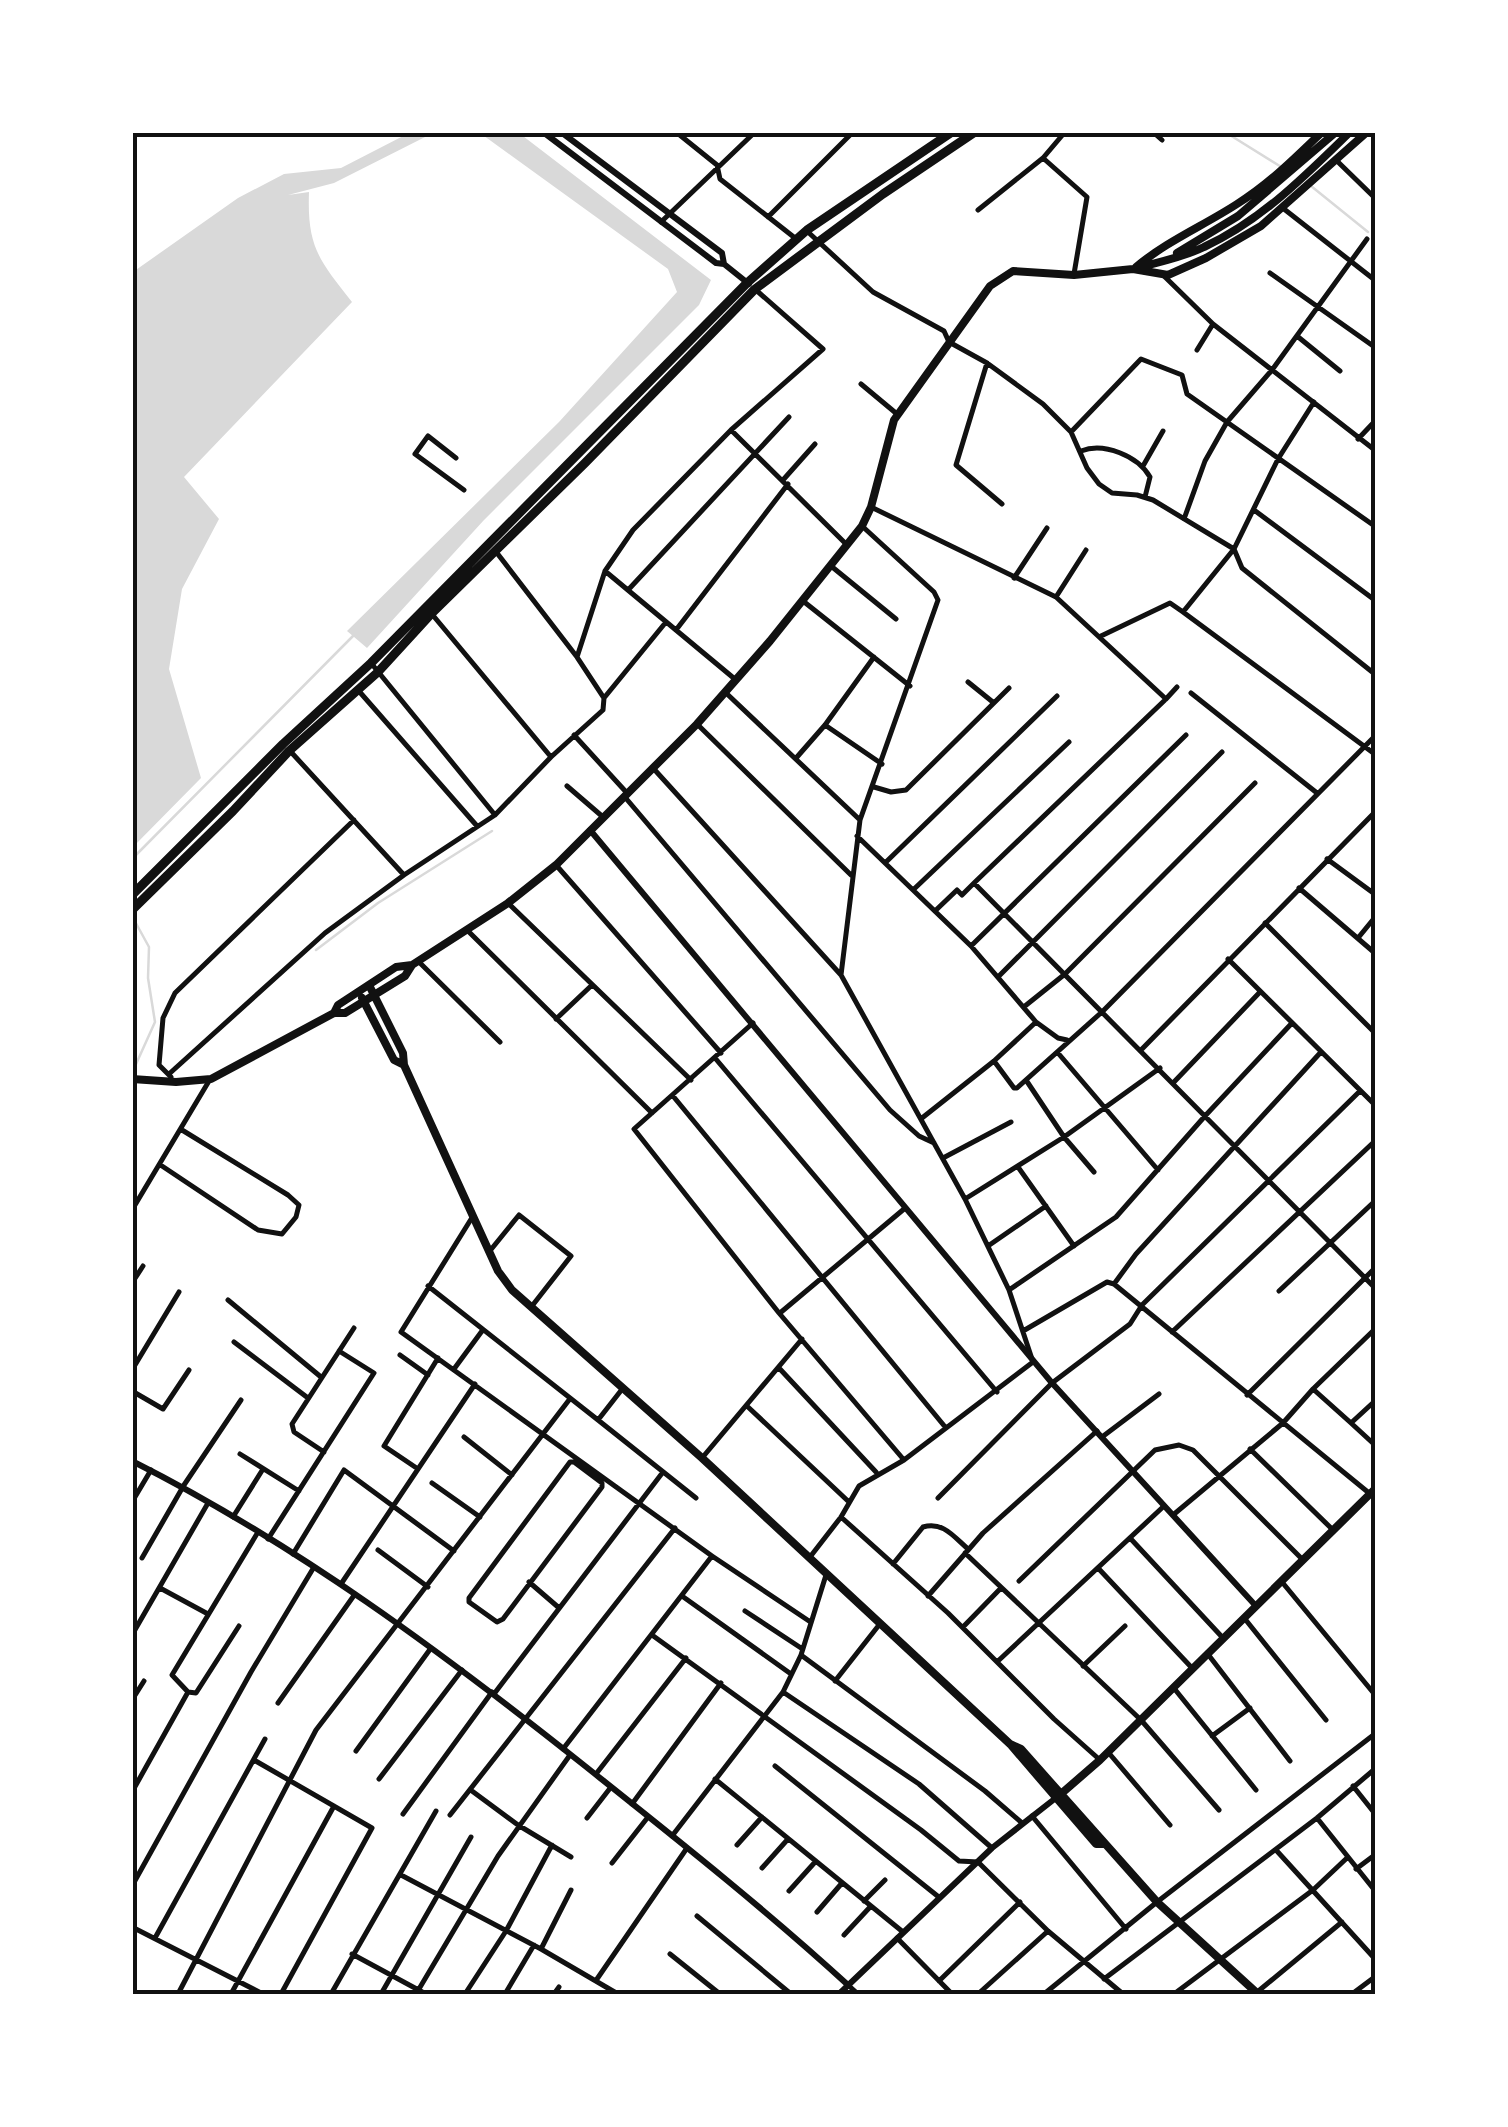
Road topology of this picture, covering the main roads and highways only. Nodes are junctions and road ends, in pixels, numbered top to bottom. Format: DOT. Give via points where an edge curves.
graph roads {
  1 [pos="952,132"];
  2 [pos="975,132"];
  3 [pos="1336,132"];
  4 [pos="1350,132"];
  5 [pos="1367,132"];
  6 [pos="1318,134"];
  7 [pos="1283,173"];
  8 [pos="1165,260"];
  9 [pos="1133,270"];
  10 [pos="751,286"];
  11 [pos="375,668"];
  12 [pos="286,747"];
  13 [pos="138,893"];
  14 [pos="132,910"];
  15 [pos="415,962"];
  16 [pos="369,984"];
  17 [pos="359,991"];
  18 [pos="374,995"];
  19 [pos="364,1002"];
  20 [pos="334,1013"];
  21 [pos="404,1065"];
  22 [pos="132,1079"];
  23 [pos="1372,1491"];
  24 [pos="1059,1796"];
  25 [pos="1257,1994"];
  1 -- 10 [label="main road" via="807,230"];
  2 -- 10 [label="main road"];
  3 -- 7 [label="main road"];
  4 -- 8 [label="main road" via="1238,230"];
  5 -- 9 [label="main road" via="1284,209 1206,258 1168,274"];
  6 -- 7 [label="main road"];
  7 -- 8 [label="main road" via="1238,216"];
  7 -- 9 [label="main road"];
  8 -- 9 [label="main road"];
  9 -- 15 [label="main road" via="1028,270 990,286 898,414 862,526 736,680 556,865"];
  10 -- 11 [label="main road"];
  11 -- 12 [label="main road"];
  11 -- 12 [label="main road" via="358,690"];
  12 -- 13 [label="main road"];
  13 -- 14 [label="main road"];
  15 -- 16 [label="main road"];
  15 -- 18 [label="main road"];
  16 -- 17 [label="main road"];
  16 -- 18 [label="main road"];
  17 -- 19 [label="main road"];
  17 -- 20 [label="main road"];
  18 -- 19 [label="main road"];
  18 -- 21 [label="main road"];
  19 -- 20 [label="main road"];
  19 -- 21 [label="main road" via="394,1060"];
  20 -- 22 [label="main road" via="211,1078"];
  21 -- 24 [label="main road" via="503,1280 1021,1749"];
  23 -- 24 [label="main road"];
  24 -- 25 [label="main road" via="1157,1902"];
}
